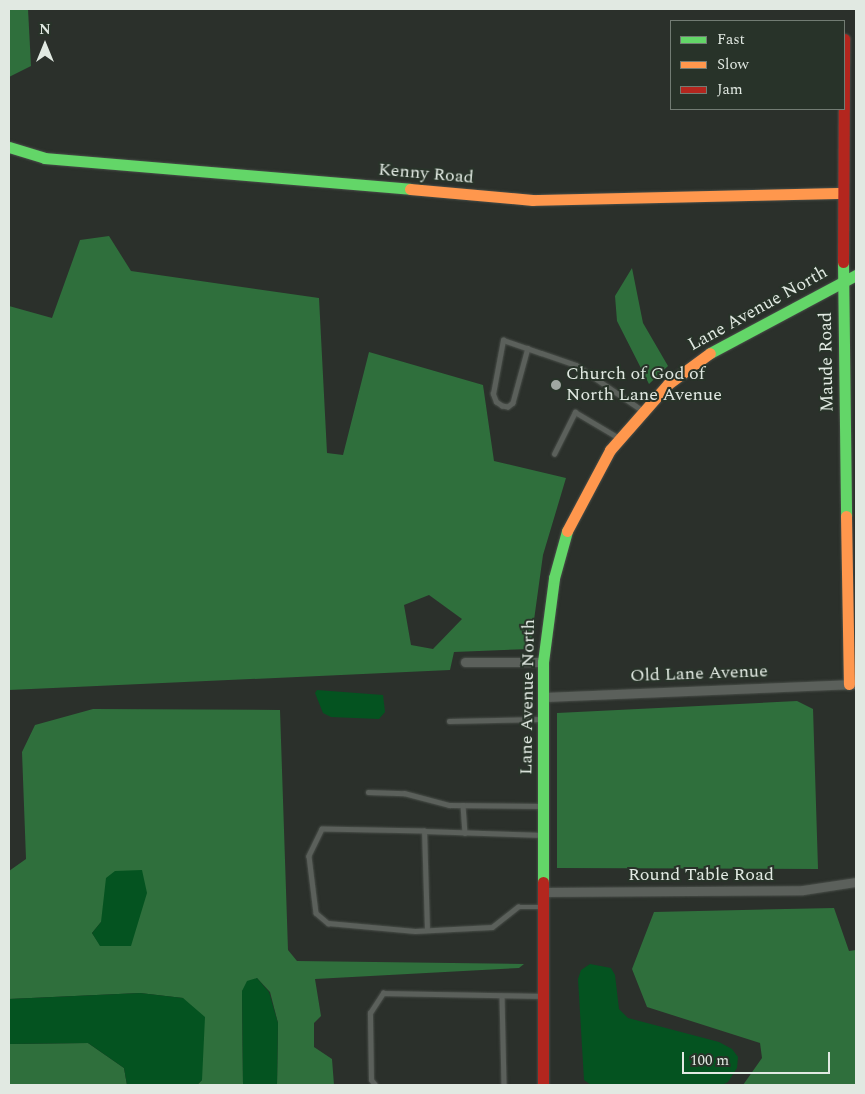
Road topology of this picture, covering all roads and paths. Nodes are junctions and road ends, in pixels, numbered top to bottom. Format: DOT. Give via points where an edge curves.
graph roads {
  1 [pos="844,110"];
  2 [pos="9,147"];
  3 [pos="844,193"];
  4 [pos="856,275"];
  5 [pos="843,281"];
  6 [pos="528,348"];
  7 [pos="642,410"];
  8 [pos="619,438"];
  9 [pos="554,454"];
  10 [pos="465,662"];
  11 [pos="543,662"];
  12 [pos="853,684"];
  13 [pos="543,697"];
  14 [pos="543,719"];
  15 [pos="449,721"];
  16 [pos="368,792"];
  17 [pos="463,805"];
  18 [pos="544,806"];
  19 [pos="424,831"];
  20 [pos="465,833"];
  21 [pos="544,834"];
  22 [pos="856,882"];
  23 [pos="544,892"];
  24 [pos="545,907"];
  25 [pos="427,930"];
  26 [pos="502,996"];
  27 [pos="544,996"];
  28 [pos="375,1085"];
  29 [pos="504,1085"];
  30 [pos="543,1085"];
  1 -- 3 [label="street, Maude Road"];
  2 -- 3 [label="street, Kenny Road" via="44,158 533,200"];
  3 -- 5 [label="street, Maude Road"];
  4 -- 5 [label="street, Lane Avenue North"];
  5 -- 7 [label="street, Lane Avenue North" via="698,360"];
  5 -- 12 [label="street, Maude Road"];
  6 -- 6 [label="lane" via="503,340 493,394 502,406 508,407 513,403"];
  6 -- 7 [label="lane" via="576,366"];
  7 -- 8 [label="street, Lane Avenue North"];
  8 -- 9 [label="lane" via="575,412"];
  8 -- 11 [label="street, Lane Avenue North" via="592,479 568,528 554,578"];
  10 -- 11 [label="street"];
  11 -- 13 [label="street, Lane Avenue North"];
  12 -- 13 [label="street, Old Lane Avenue"];
  13 -- 14 [label="street, Lane Avenue North"];
  14 -- 15 [label="lane"];
  14 -- 18 [label="street, Lane Avenue North"];
  16 -- 17 [label="lane" via="404,793 449,805"];
  17 -- 18 [label="lane"];
  17 -- 20 [label="lane"];
  18 -- 21 [label="street, Lane Avenue North"];
  19 -- 20 [label="lane"];
  19 -- 25 [label="lane"];
  19 -- 25 [label="lane" via="322,829 309,856 316,913 328,923"];
  20 -- 21 [label="lane"];
  21 -- 23 [label="street, Lane Avenue North"];
  22 -- 23 [label="street, Round Table Road" via="803,890"];
  23 -- 24 [label="street, Lane Avenue North"];
  24 -- 25 [label="lane" via="518,907 492,927"];
  24 -- 27 [label="street, Lane Avenue North"];
  26 -- 27 [label="lane"];
  26 -- 28 [label="lane" via="383,993 370,1013 371,1080"];
  26 -- 29 [label="lane"];
  27 -- 30 [label="street, Lane Avenue North"];
}
